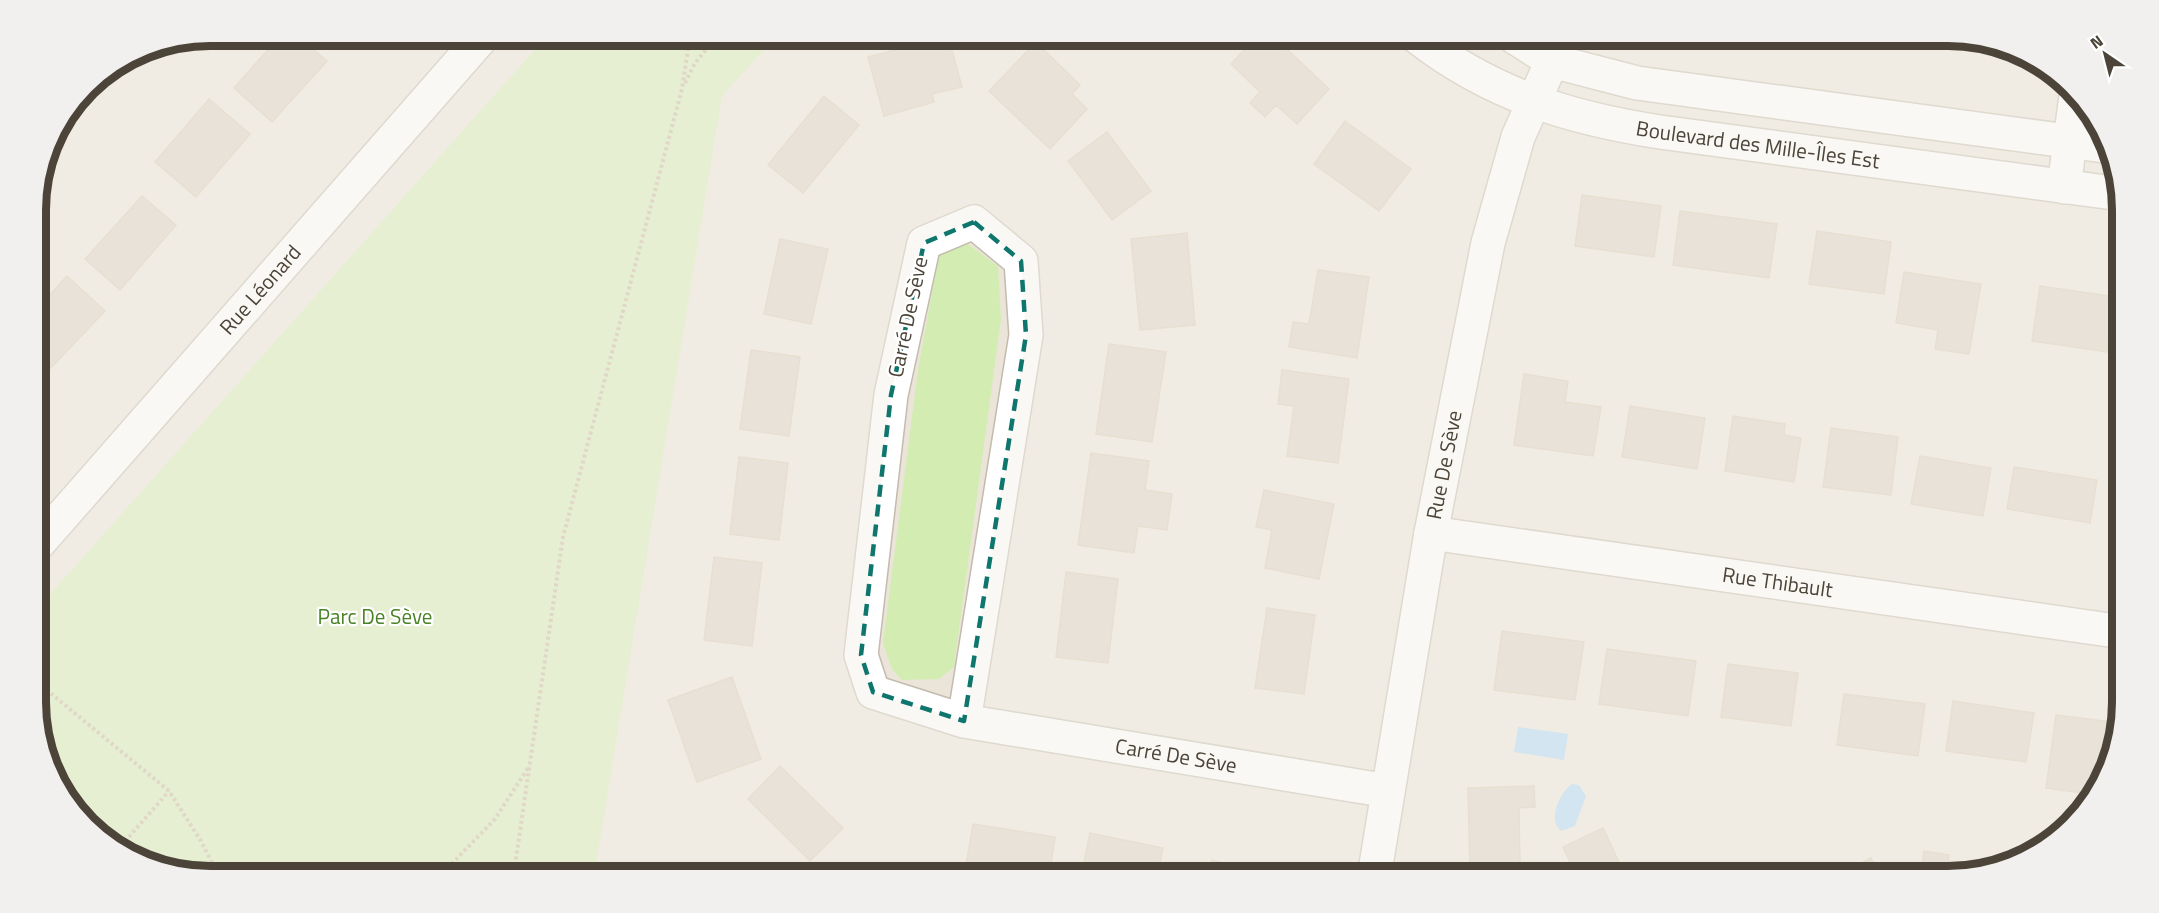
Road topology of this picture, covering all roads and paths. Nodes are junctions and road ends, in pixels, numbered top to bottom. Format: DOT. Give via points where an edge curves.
graph roads {
  1 [pos="474,46"];
  2 [pos="688,46"];
  3 [pos="709,46"];
  4 [pos="1431,46"];
  5 [pos="1529,46"];
  6 [pos="1552,61"];
  7 [pos="682,89"];
  8 [pos="1533,103"];
  9 [pos="2075,106"];
  10 [pos="2070,141"];
  11 [pos="2099,145"];
  12 [pos="2064,187"];
  13 [pos="2111,193"];
  14 [pos="1431,533"];
  15 [pos="46,534"];
  16 [pos="2112,630"];
  17 [pos="46,689"];
  18 [pos="964,721"];
  19 [pos="530,765"];
  20 [pos="169,791"];
  21 [pos="1388,791"];
  22 [pos="124,842"];
  23 [pos="214,866"];
  24 [pos="450,866"];
  25 [pos="515,866"];
  26 [pos="1376,866"];
  1 -- 15 [label="street, Rue Léonard"];
  2 -- 7 [label="path"];
  3 -- 7 [label="path"];
  4 -- 8 [label="street, Boulevard des Mille-Îles Est" via="1478,78"];
  5 -- 6 [label="street"];
  6 -- 8 [label="street, Rue De Sève"];
  6 -- 10 [label="street" via="1637,83"];
  7 -- 19 [label="path" via="563,537"];
  8 -- 12 [label="street, Boulevard des Mille-Îles Est" via="1630,128"];
  8 -- 14 [label="street, Rue De Sève" via="1518,137 1488,243"];
  9 -- 10 [label="street"];
  10 -- 11 [label="street"];
  10 -- 12 [label="street"];
  12 -- 13 [label="street, Boulevard des Mille-Îles Est"];
  14 -- 16 [label="street, Rue Thibault"];
  14 -- 21 [label="street, Rue De Sève"];
  17 -- 20 [label="path"];
  18 -- 18 [label="street, Carré De Sève" via="1026,335 1021,261 974,222 924,243 891,395 861,654 873,692"];
  18 -- 21 [label="street, Carré De Sève"];
  19 -- 24 [label="path" via="495,819"];
  19 -- 25 [label="path"];
  20 -- 22 [label="path"];
  20 -- 23 [label="path"];
  21 -- 26 [label="street, Rue De Sève"];
}
